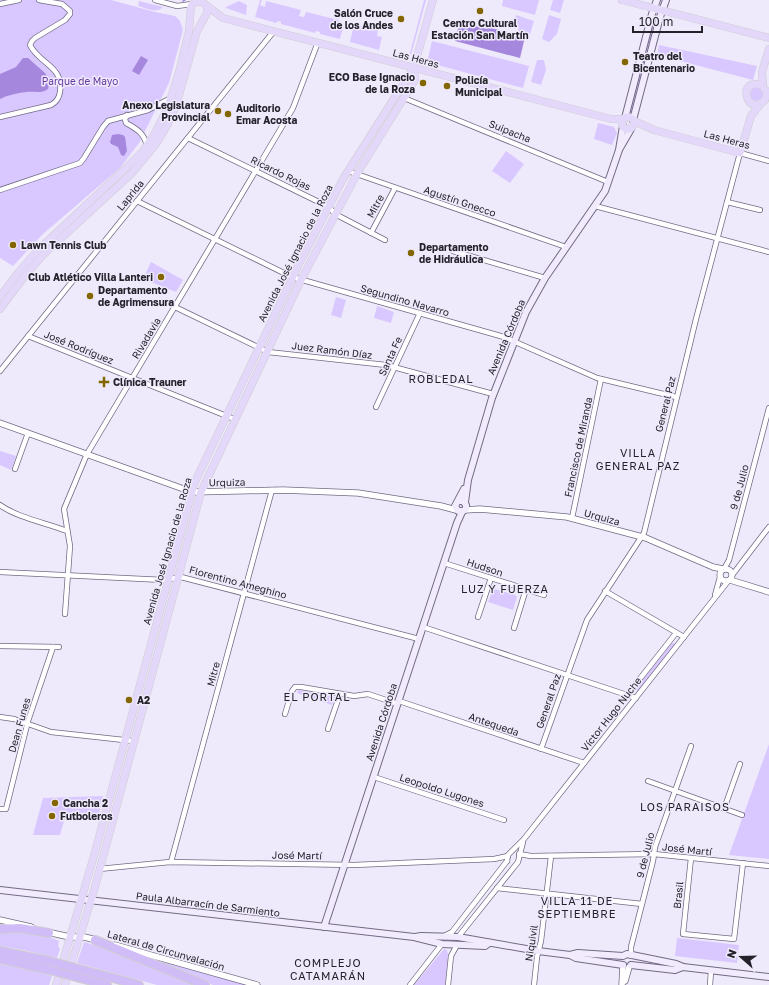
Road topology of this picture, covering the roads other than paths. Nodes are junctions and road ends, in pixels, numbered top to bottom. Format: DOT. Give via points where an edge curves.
graph roads {
  1 [pos="19,0"];
  2 [pos="39,0"];
  3 [pos="155,0"];
  4 [pos="433,0"];
  5 [pos="622,0"];
  6 [pos="657,0"];
  7 [pos="666,0"];
  8 [pos="194,3"];
  9 [pos="0,4"];
  10 [pos="206,4"];
  11 [pos="654,8"];
  12 [pos="662,10"];
  13 [pos="189,12"];
  14 [pos="204,18"];
  15 [pos="274,31"];
  16 [pos="769,38"];
  17 [pos="318,42"];
  18 [pos="769,49"];
  19 [pos="414,67"];
  20 [pos="762,72"];
  21 [pos="752,85"];
  22 [pos="766,91"];
  23 [pos="171,98"];
  24 [pos="404,98"];
  25 [pos="749,101"];
  26 [pos="764,102"];
  27 [pos="128,115"];
  28 [pos="750,116"];
  29 [pos="0,117"];
  30 [pos="624,121"];
  31 [pos="634,121"];
  32 [pos="631,129"];
  33 [pos="188,138"];
  34 [pos="146,146"];
  35 [pos="620,150"];
  36 [pos="740,153"];
  37 [pos="769,160"];
  38 [pos="256,171"];
  39 [pos="348,171"];
  40 [pos="356,174"];
  41 [pos="343,179"];
  42 [pos="608,182"];
  43 [pos="395,188"];
  44 [pos="0,190"];
  45 [pos="137,201"];
  46 [pos="726,202"];
  47 [pos="595,206"];
  48 [pos="329,207"];
  49 [pos="760,210"];
  50 [pos="335,214"];
  51 [pos="371,233"];
  52 [pos="717,238"];
  53 [pos="215,239"];
  54 [pos="385,240"];
  55 [pos="566,248"];
  56 [pos="453,251"];
  57 [pos="769,252"];
  58 [pos="292,277"];
  59 [pos="545,278"];
  60 [pos="301,280"];
  61 [pos="0,297"];
  62 [pos="175,307"];
  63 [pos="0,309"];
  64 [pos="285,312"];
  65 [pos="420,313"];
  66 [pos="273,318"];
  67 [pos="28,336"];
  68 [pos="514,342"];
  69 [pos="259,348"];
  70 [pos="266,351"];
  71 [pos="394,368"];
  72 [pos="0,371"];
  73 [pos="132,378"];
  74 [pos="601,379"];
  75 [pos="494,394"];
  76 [pos="676,397"];
  77 [pos="376,407"];
  78 [pos="769,408"];
  79 [pos="226,416"];
  80 [pos="234,420"];
  81 [pos="0,422"];
  82 [pos="28,433"];
  83 [pos="87,454"];
  84 [pos="208,455"];
  85 [pos="15,469"];
  86 [pos="272,490"];
  87 [pos="192,492"];
  88 [pos="200,492"];
  89 [pos="0,505"];
  90 [pos="461,507"];
  91 [pos="572,518"];
  92 [pos="769,528"];
  93 [pos="67,531"];
  94 [pos="641,537"];
  95 [pos="444,562"];
  96 [pos="713,567"];
  97 [pos="723,569"];
  98 [pos="0,572"];
  99 [pos="68,575"];
  100 [pos="720,576"];
  101 [pos="178,577"];
  102 [pos="731,577"];
  103 [pos="491,578"];
  104 [pos="168,579"];
  105 [pos="526,590"];
  106 [pos="605,590"];
  107 [pos="768,590"];
  108 [pos="244,594"];
  109 [pos="544,595"];
  110 [pos="713,600"];
  111 [pos="65,614"];
  112 [pos="478,617"];
  113 [pos="423,627"];
  114 [pos="514,628"];
  115 [pos="676,633"];
  116 [pos="684,637"];
  117 [pos="419,639"];
  118 [pos="0,646"];
  119 [pos="53,647"];
  120 [pos="60,647"];
  121 [pos="567,675"];
  122 [pos="340,694"];
  123 [pos="627,695"];
  124 [pos="636,698"];
  125 [pos="398,702"];
  126 [pos="285,714"];
  127 [pos="0,718"];
  128 [pos="27,724"];
  129 [pos="328,729"];
  130 [pos="125,740"];
  131 [pos="133,741"];
  132 [pos="691,746"];
  133 [pos="541,749"];
  134 [pos="584,763"];
  135 [pos="740,764"];
  136 [pos="374,777"];
  137 [pos="648,781"];
  138 [pos="675,791"];
  139 [pos="724,808"];
  140 [pos="0,809"];
  141 [pos="742,815"];
  142 [pos="504,820"];
  143 [pos="524,839"];
  144 [pos="654,854"];
  145 [pos="519,855"];
  146 [pos="551,856"];
  147 [pos="509,858"];
  148 [pos="691,858"];
  149 [pos="171,862"];
  150 [pos="743,863"];
  151 [pos="516,864"];
  152 [pos="345,865"];
  153 [pos="769,866"];
  154 [pos="99,869"];
  155 [pos="497,888"];
  156 [pos="0,890"];
  157 [pos="546,894"];
  158 [pos="81,899"];
  159 [pos="90,900"];
  160 [pos="642,904"];
  161 [pos="0,920"];
  162 [pos="324,927"];
  163 [pos="0,929"];
  164 [pos="49,933"];
  165 [pos="70,936"];
  166 [pos="443,936"];
  167 [pos="455,936"];
  168 [pos="80,937"];
  169 [pos="414,937"];
  170 [pos="95,940"];
  171 [pos="489,943"];
  172 [pos="442,944"];
  173 [pos="457,945"];
  174 [pos="0,951"];
  175 [pos="538,951"];
  176 [pos="570,955"];
  177 [pos="628,956"];
  178 [pos="0,959"];
  179 [pos="48,965"];
  180 [pos="627,966"];
  181 [pos="683,967"];
  182 [pos="711,971"];
  183 [pos="81,974"];
  184 [pos="769,978"];
  185 [pos="56,985"];
  186 [pos="65,985"];
  187 [pos="107,985"];
  188 [pos="139,985"];
  189 [pos="206,985"];
  190 [pos="257,985"];
  191 [pos="410,985"];
  192 [pos="448,985"];
  193 [pos="534,985"];
  194 [pos="623,985"];
  195 [pos="710,985"];
  1 -- 9 [label="street"];
  2 -- 29 [label="street" via="62,4 70,10 65,20 35,38 30,45 58,75 59,96 51,105"];
  3 -- 8 [label="street" via="177,6"];
  4 -- 19 [label="main road, Avenida José Ignacio de la Roza"];
  5 -- 11 [label="main road"];
  6 -- 11 [label="main road, Avenida Córdoba"];
  7 -- 12 [label="main road"];
  8 -- 10 [label="main road"];
  8 -- 13 [label="main road"];
  10 -- 14 [label="main road" via="207,13"];
  10 -- 15 [label="main road, Las Heras" via="223,18"];
  11 -- 12 [label="main road"];
  11 -- 30 [label="main road, Avenida Córdoba"];
  12 -- 16 [label="main road"];
  12 -- 31 [label="main road"];
  13 -- 14 [label="main road" via="195,20"];
  13 -- 23 [label="main road" via="189,31"];
  14 -- 63 [label="main road" via="196,33 176,106 156,144 133,172 44,255"];
  15 -- 17 [label="main road, Las Heras"];
  15 -- 33 [label="street, Laprida"];
  17 -- 19 [label="main road, Las Heras"];
  17 -- 38 [label="street, Rivadavia" via="293,108"];
  18 -- 20 [label="main road"];
  19 -- 24 [label="main road, Avenida José Ignacio de la Roza" via="416,80"];
  19 -- 30 [label="main road, Las Heras"];
  19 -- 39 [label="main road, Avenida José Ignacio de la Roza"];
  20 -- 21 [label="main road"];
  20 -- 22 [label="main road"];
  21 -- 22 [label="main road" via="757,84"];
  21 -- 25 [label="main road" via="746,92"];
  22 -- 26 [label="main road"];
  23 -- 27 [label="street" via="148,110"];
  23 -- 34 [label="main road" via="163,119"];
  24 -- 40 [label="main road, Avenida José Ignacio de la Roza"];
  24 -- 42 [label="street, Suipacha"];
  25 -- 26 [label="main road" via="755,104"];
  25 -- 28 [label="main road, General Paz"];
  26 -- 28 [label="main road, General Paz"];
  27 -- 34 [label="street" via="126,123 144,136"];
  27 -- 44 [label="street" via="105,123 80,163"];
  28 -- 36 [label="main road, General Paz"];
  30 -- 31 [label="main road" via="630,118"];
  30 -- 32 [label="main road" via="626,129"];
  30 -- 35 [label="main road, Avenida Córdoba"];
  31 -- 32 [label="main road"];
  31 -- 36 [label="main road, Las Heras" via="654,130"];
  32 -- 35 [label="main road, Avenida Córdoba"];
  33 -- 38 [label="street, Ricardo Rojas"];
  33 -- 45 [label="street, Laprida"];
  34 -- 61 [label="main road" via="38,250"];
  35 -- 42 [label="main road, Avenida Córdoba"];
  36 -- 37 [label="street, Las Heras"];
  36 -- 46 [label="street, General Paz"];
  38 -- 48 [label="street, Ricardo Rojas"];
  38 -- 53 [label="street, Rivadavia"];
  39 -- 40 [label="street, Agustín Gnecco"];
  39 -- 41 [label="main road, Avenida José Ignacio de la Roza"];
  40 -- 43 [label="street, Agustín Gnecco"];
  40 -- 50 [label="main road, Avenida José Ignacio de la Roza"];
  41 -- 48 [label="main road, Avenida José Ignacio de la Roza"];
  41 -- 50 [label="main road" via="335,203"];
  42 -- 47 [label="main road, Avenida Córdoba"];
  43 -- 51 [label="street, Mitre"];
  43 -- 55 [label="street, Agustín Gnecco"];
  45 -- 53 [label="street, Segundino Navarro"];
  45 -- 67 [label="street, Laprida"];
  46 -- 49 [label="street"];
  46 -- 52 [label="street, General Paz"];
  47 -- 52 [label="street"];
  47 -- 55 [label="main road, Avenida Córdoba"];
  48 -- 50 [label="street, Ricardo Rojas"];
  48 -- 58 [label="main road, Avenida José Ignacio de la Roza"];
  50 -- 51 [label="street, Ricardo Rojas"];
  50 -- 60 [label="main road, Avenida José Ignacio de la Roza"];
  51 -- 54 [label="street, Ricardo Rojas"];
  52 -- 57 [label="street"];
  52 -- 76 [label="street, General Paz"];
  53 -- 58 [label="street, Segundino Navarro"];
  53 -- 62 [label="street, Rivadavia"];
  55 -- 59 [label="main road, Avenida Córdoba"];
  56 -- 59 [label="street"];
  58 -- 60 [label="street, Segundino Navarro"];
  58 -- 64 [label="main road"];
  58 -- 66 [label="main road, Avenida José Ignacio de la Roza"];
  59 -- 68 [label="main road, Avenida Córdoba" via="526,312"];
  60 -- 64 [label="main road, Avenida José Ignacio de la Roza"];
  60 -- 65 [label="street, Segundino Navarro"];
  62 -- 69 [label="street, Juez Ramón Díaz"];
  62 -- 73 [label="street, Rivadavia"];
  64 -- 70 [label="main road, Avenida José Ignacio de la Roza"];
  65 -- 68 [label="street, Segundino Navarro"];
  65 -- 71 [label="street, Santa Fe"];
  66 -- 69 [label="main road, Avenida José Ignacio de la Roza"];
  66 -- 70 [label="main road"];
  67 -- 72 [label="street, Laprida"];
  67 -- 73 [label="street, José Rodríguez"];
  68 -- 74 [label="street, Segundino Navarro"];
  68 -- 75 [label="main road, Avenida Córdoba"];
  69 -- 70 [label="street, Juez Ramón Díaz"];
  69 -- 79 [label="main road, Avenida José Ignacio de la Roza"];
  70 -- 71 [label="street, Juez Ramón Díaz"];
  70 -- 80 [label="main road, Avenida José Ignacio de la Roza"];
  71 -- 75 [label="street, Juez Ramón Díaz"];
  71 -- 77 [label="street, Santa Fe"];
  73 -- 79 [label="street, José Rodríguez"];
  73 -- 83 [label="street, Rivadavia"];
  74 -- 76 [label="street, Segundino Navarro"];
  74 -- 91 [label="street, Francisco de Miranda"];
  75 -- 90 [label="main road, Avenida Córdoba"];
  76 -- 94 [label="street, General Paz"];
  78 -- 97 [label="street, 9 de Julio" via="729,560"];
  79 -- 80 [label="street, José Rodríguez"];
  79 -- 84 [label="main road, Avenida José Ignacio de la Roza"];
  80 -- 88 [label="main road, Avenida José Ignacio de la Roza"];
  81 -- 82 [label="street, Urquiza"];
  82 -- 83 [label="street, Urquiza"];
  82 -- 85 [label="street"];
  83 -- 87 [label="street, Urquiza"];
  83 -- 93 [label="street, Rivadavia" via="64,506"];
  84 -- 87 [label="main road, Avenida José Ignacio de la Roza"];
  84 -- 88 [label="main road"];
  86 -- 88 [label="street, Urquiza"];
  86 -- 90 [label="street, Urquiza" via="358,493"];
  86 -- 108 [label="street, Mitre"];
  87 -- 88 [label="street, Urquiza"];
  87 -- 104 [label="main road, Avenida José Ignacio de la Roza"];
  88 -- 101 [label="main road, Avenida José Ignacio de la Roza"];
  89 -- 93 [label="street" via="35,521 45,522"];
  90 -- 91 [label="street, Urquiza"];
  90 -- 95 [label="main road, Avenida Córdoba"];
  91 -- 94 [label="street, Urquiza"];
  92 -- 102 [label="street, Víctor Hugo Nuche"];
  93 -- 99 [label="street, Rivadavia" via="70,546"];
  94 -- 96 [label="street, Urquiza"];
  94 -- 106 [label="street, General Paz"];
  95 -- 103 [label="street, Hudson"];
  95 -- 113 [label="main road, Avenida Córdoba"];
  96 -- 97 [label="street, Urquiza"];
  96 -- 100 [label="street, Urquiza"];
  97 -- 100 [label="street"];
  97 -- 102 [label="street, Urquiza" via="730,570"];
  98 -- 99 [label="street, Florentino Ameghino"];
  99 -- 104 [label="street, Florentino Ameghino"];
  99 -- 111 [label="street, Rivadavia"];
  100 -- 102 [label="street" via="723,581"];
  100 -- 110 [label="street, Víctor Hugo Nuche"];
  101 -- 104 [label="street, Florentino Ameghino"];
  101 -- 108 [label="street, Florentino Ameghino"];
  101 -- 131 [label="main road, Avenida José Ignacio de la Roza"];
  102 -- 107 [label="street"];
  102 -- 110 [label="street, Víctor Hugo Nuche"];
  103 -- 105 [label="street, Hudson"];
  103 -- 112 [label="street"];
  104 -- 130 [label="main road, Avenida José Ignacio de la Roza"];
  105 -- 109 [label="street, Hudson"];
  105 -- 114 [label="street"];
  106 -- 115 [label="street"];
  106 -- 121 [label="street, General Paz" via="586,620"];
  108 -- 117 [label="street, Florentino Ameghino"];
  108 -- 149 [label="street, Mitre"];
  110 -- 116 [label="street, Víctor Hugo Nuche"];
  113 -- 117 [label="main road, Avenida Córdoba"];
  113 -- 121 [label="street"];
  115 -- 116 [label="street"];
  115 -- 123 [label="street, Víctor Hugo Nuche"];
  116 -- 124 [label="street, Víctor Hugo Nuche"];
  117 -- 125 [label="main road, Avenida Córdoba"];
  118 -- 119 [label="street"];
  119 -- 120 [label="street"];
  119 -- 128 [label="street, Dean Funes"];
  121 -- 123 [label="street"];
  121 -- 133 [label="street, General Paz"];
  122 -- 125 [label="street, Antequeda" via="368,694"];
  122 -- 126 [label="street, Antequeda" via="295,687"];
  122 -- 129 [label="street"];
  123 -- 124 [label="street"];
  124 -- 134 [label="street, Víctor Hugo Nuche"];
  125 -- 133 [label="street, Antequeda"];
  125 -- 136 [label="main road, Avenida Córdoba"];
  127 -- 128 [label="street" via="14,719"];
  128 -- 130 [label="street" via="51,732"];
  128 -- 140 [label="street, Dean Funes" via="6,809"];
  130 -- 131 [label="street"];
  130 -- 158 [label="main road, Avenida José Ignacio de la Roza"];
  131 -- 154 [label="main road, Avenida José Ignacio de la Roza"];
  132 -- 138 [label="street, 9 de Julio"];
  133 -- 134 [label="street, Antequeda"];
  134 -- 143 [label="street, Víctor Hugo Nuche"];
  135 -- 139 [label="street"];
  136 -- 142 [label="street, Leopoldo Lugones"];
  136 -- 152 [label="main road, Avenida Córdoba"];
  137 -- 138 [label="street"];
  138 -- 139 [label="street"];
  138 -- 144 [label="street, 9 de Julio" via="654,847"];
  139 -- 141 [label="street"];
  143 -- 145 [label="street, Víctor Hugo Nuche"];
  143 -- 147 [label="street, Víctor Hugo Nuche"];
  144 -- 146 [label="street, José Martí"];
  144 -- 148 [label="street, José Martí"];
  144 -- 160 [label="street, 9 de Julio"];
  145 -- 146 [label="street, José Martí"];
  145 -- 147 [label="street"];
  145 -- 151 [label="street"];
  146 -- 157 [label="street, Niquivil"];
  147 -- 151 [label="street" via="512,864"];
  147 -- 152 [label="street, José Martí"];
  147 -- 167 [label="street, Víctor Hugo Nuche"];
  148 -- 150 [label="street, José Martí"];
  148 -- 150 [label="street, Brasil" via="683,934 734,939"];
  149 -- 152 [label="street, José Martí"];
  149 -- 154 [label="street, José Martí"];
  150 -- 153 [label="street, José Martí"];
  151 -- 155 [label="street"];
  152 -- 162 [label="main road, Avenida Córdoba"];
  154 -- 159 [label="main road, Avenida José Ignacio de la Roza"];
  155 -- 157 [label="street"];
  155 -- 167 [label="street"];
  156 -- 158 [label="main road, Paula Albarracín de Sarmiento"];
  157 -- 160 [label="street"];
  157 -- 175 [label="street, Niquivil"];
  158 -- 159 [label="main road, Paula Albarracín de Sarmiento"];
  158 -- 165 [label="main road, Avenida José Ignacio de la Roza"];
  159 -- 162 [label="main road, Paula Albarracín de Sarmiento"];
  159 -- 168 [label="main road, Avenida José Ignacio de la Roza"];
  160 -- 177 [label="street, 9 de Julio"];
  161 -- 164 [label="street, Lateral de Circunvalación"];
  162 -- 169 [label="main road, Paula Albarracín de Sarmiento"];
  163 -- 164 [label="highway" via="20,928"];
  164 -- 165 [label="street, Lateral de Circunvalación"];
  165 -- 168 [label="street, Lateral de Circunvalación"];
  165 -- 185 [label="main road, Avenida José Ignacio de la Roza"];
  166 -- 167 [label="main road, Paula Albarracín de Sarmiento"];
  166 -- 169 [label="main road, Paula Albarracín de Sarmiento"];
  166 -- 172 [label="main road" via="439,939"];
  167 -- 171 [label="main road"];
  167 -- 173 [label="main road" via="460,941"];
  168 -- 170 [label="street, Lateral de Circunvalación"];
  168 -- 186 [label="main road, Avenida José Ignacio de la Roza"];
  169 -- 172 [label="main road, Paula Albarracín de Sarmiento"];
  170 -- 189 [label="highway"];
  170 -- 190 [label="street, Lateral de Circunvalación"];
  171 -- 173 [label="main road" via="484,946"];
  171 -- 175 [label="main road"];
  172 -- 173 [label="main road, Paula Albarracín de Sarmiento"];
  172 -- 191 [label="street"];
  173 -- 192 [label="street" via="451,956"];
  174 -- 179 [label="highway"];
  175 -- 176 [label="main road"];
  175 -- 193 [label="street, Niquivil"];
  176 -- 177 [label="main road" via="578,953"];
  176 -- 180 [label="main road"];
  177 -- 180 [label="main road" via="633,961"];
  177 -- 180 [label="main road" via="621,960"];
  177 -- 181 [label="main road"];
  178 -- 179 [label="highway"];
  179 -- 183 [label="highway, bridge"];
  180 -- 181 [label="main road" via="675,970"];
  180 -- 194 [label="street"];
  181 -- 182 [label="main road"];
  182 -- 184 [label="main road"];
  182 -- 195 [label="street"];
  183 -- 187 [label="highway"];
  183 -- 188 [label="highway"];
}
